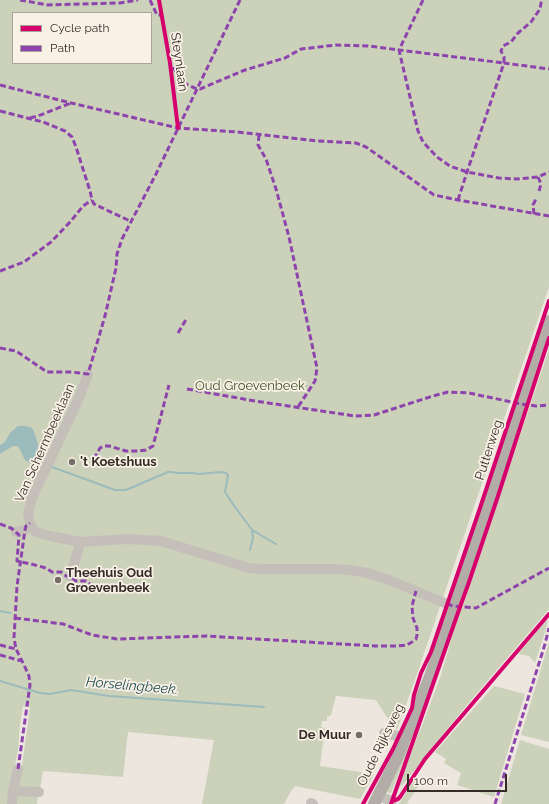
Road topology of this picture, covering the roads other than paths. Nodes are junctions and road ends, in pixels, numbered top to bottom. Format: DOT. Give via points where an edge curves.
graph roads {
  1 [pos="549,321"];
  2 [pos="88,374"];
  3 [pos="80,542"];
  4 [pos="70,576"];
  5 [pos="450,605"];
  6 [pos="384,733"];
  7 [pos="406,738"];
  8 [pos="18,769"];
  9 [pos="13,791"];
  10 [pos="39,792"];
  11 [pos="376,800"];
  12 [pos="392,801"];
  13 [pos="12,804"];
  1 -- 5 [label="main road, Putterweg"];
  2 -- 3 [label="street, Van Schermbeeklaan" via="32,498 24,528"];
  3 -- 4 [label="street"];
  3 -- 5 [label="street" via="128,539 161,541 249,568 334,569 368,573"];
  5 -- 7 [label="main road, Oude Rijksweg" via="431,674"];
  6 -- 7 [label="street"];
  7 -- 11 [label="main road, Oude Rijksweg"];
  8 -- 9 [label="street"];
  9 -- 10 [label="street"];
  9 -- 13 [label="street"];
  11 -- 12 [label="street"];
}
